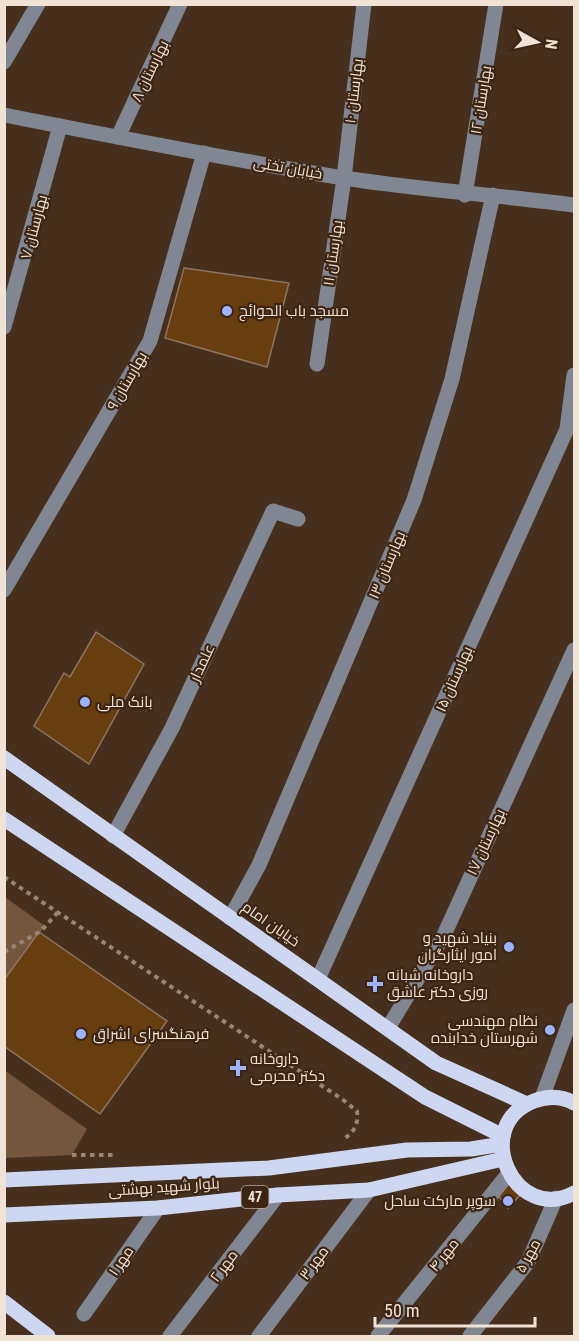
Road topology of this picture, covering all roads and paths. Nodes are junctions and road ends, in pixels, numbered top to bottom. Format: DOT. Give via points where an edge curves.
graph roads {
  1 [pos="38,4"];
  2 [pos="180,4"];
  3 [pos="364,4"];
  4 [pos="496,4"];
  5 [pos="4,62"];
  6 [pos="4,115"];
  7 [pos="60,126"];
  8 [pos="117,137"];
  9 [pos="204,153"];
  10 [pos="344,178"];
  11 [pos="465,195"];
  12 [pos="493,195"];
  13 [pos="574,206"];
  14 [pos="4,327"];
  15 [pos="317,364"];
  16 [pos="574,375"];
  17 [pos="298,519"];
  18 [pos="4,590"];
  19 [pos="574,650"];
  20 [pos="4,758"];
  21 [pos="4,819"];
  22 [pos="113,836"];
  23 [pos="4,877"];
  24 [pos="58,912"];
  25 [pos="230,918"];
  26 [pos="4,952"];
  27 [pos="318,979"];
  28 [pos="574,1010"];
  29 [pos="388,1028"];
  30 [pos="542,1098"];
  31 [pos="574,1103"];
  32 [pos="526,1104"];
  33 [pos="340,1142"];
  34 [pos="505,1153"];
  35 [pos="72,1155"];
  36 [pos="118,1155"];
  37 [pos="4,1180"];
  38 [pos="369,1190"];
  39 [pos="574,1193"];
  40 [pos="278,1195"];
  41 [pos="556,1198"];
  42 [pos="158,1208"];
  43 [pos="4,1215"];
  44 [pos="4,1302"];
  45 [pos="84,1314"];
  46 [pos="48,1336"];
  47 [pos="170,1336"];
  48 [pos="259,1336"];
  49 [pos="378,1336"];
  50 [pos="470,1336"];
  1 -- 5 [label="street"];
  2 -- 8 [label="street, بهارستان ۸"];
  3 -- 10 [label="street, بهارستان ۱۰"];
  4 -- 11 [label="street, بهارستان ۱۲"];
  6 -- 7 [label="street, خیابان تختی"];
  7 -- 8 [label="street, خیابان تختی"];
  7 -- 14 [label="street, بهارستان ۷"];
  8 -- 9 [label="street, خیابان تختی"];
  9 -- 10 [label="street, خیابان تختی"];
  9 -- 18 [label="street, بهارستان ۹" via="150,341"];
  10 -- 11 [label="street, خیابان تختی"];
  10 -- 15 [label="street, بهارستان ۱۱"];
  11 -- 12 [label="street, خیابان تختی"];
  12 -- 13 [label="street, خیابان تختی"];
  12 -- 25 [label="street, بهارستان ۱۳" via="452,379 414,500 259,864"];
  16 -- 27 [label="street, بهارستان ۱۵" via="567,429"];
  17 -- 22 [label="street, علمدار" via="273,511 172,728"];
  19 -- 29 [label="street, بهارستان ۱۷" via="444,935"];
  20 -- 22 [label="main road, خیابان امام"];
  21 -- 34 [label="main road"];
  22 -- 25 [label="main road, خیابان امام"];
  23 -- 24 [label="path"];
  24 -- 26 [label="path" via="41,931"];
  24 -- 33 [label="path" via="357,1111 354,1132"];
  25 -- 27 [label="main road, خیابان امام"];
  27 -- 29 [label="main road, خیابان امام"];
  28 -- 30 [label="street"];
  29 -- 32 [label="main road, خیابان امام" via="436,1064"];
  30 -- 31 [label="main road" via="556,1097"];
  30 -- 32 [label="main road"];
  32 -- 34 [label="main road" via="508,1123"];
  34 -- 37 [label="main road, بلوار شهید بهشتی / 47" via="407,1150 269,1168"];
  34 -- 38 [label="main road, بلوار شهید بهشتی / 47"];
  34 -- 41 [label="main road" via="529,1193"];
  34 -- 49 [label="street, مهر ۴"];
  35 -- 36 [label="path"];
  38 -- 40 [label="main road, بلوار شهید بهشتی / 47"];
  38 -- 48 [label="street, مهر ۳"];
  39 -- 41 [label="main road"];
  40 -- 42 [label="main road, بلوار شهید بهشتی / 47"];
  40 -- 47 [label="street, مهر ۲"];
  41 -- 50 [label="street, مهر ۵" via="528,1262"];
  42 -- 43 [label="main road, بلوار شهید بهشتی / 47"];
  42 -- 45 [label="street, مهر ۱"];
  44 -- 46 [label="main road"];
}
